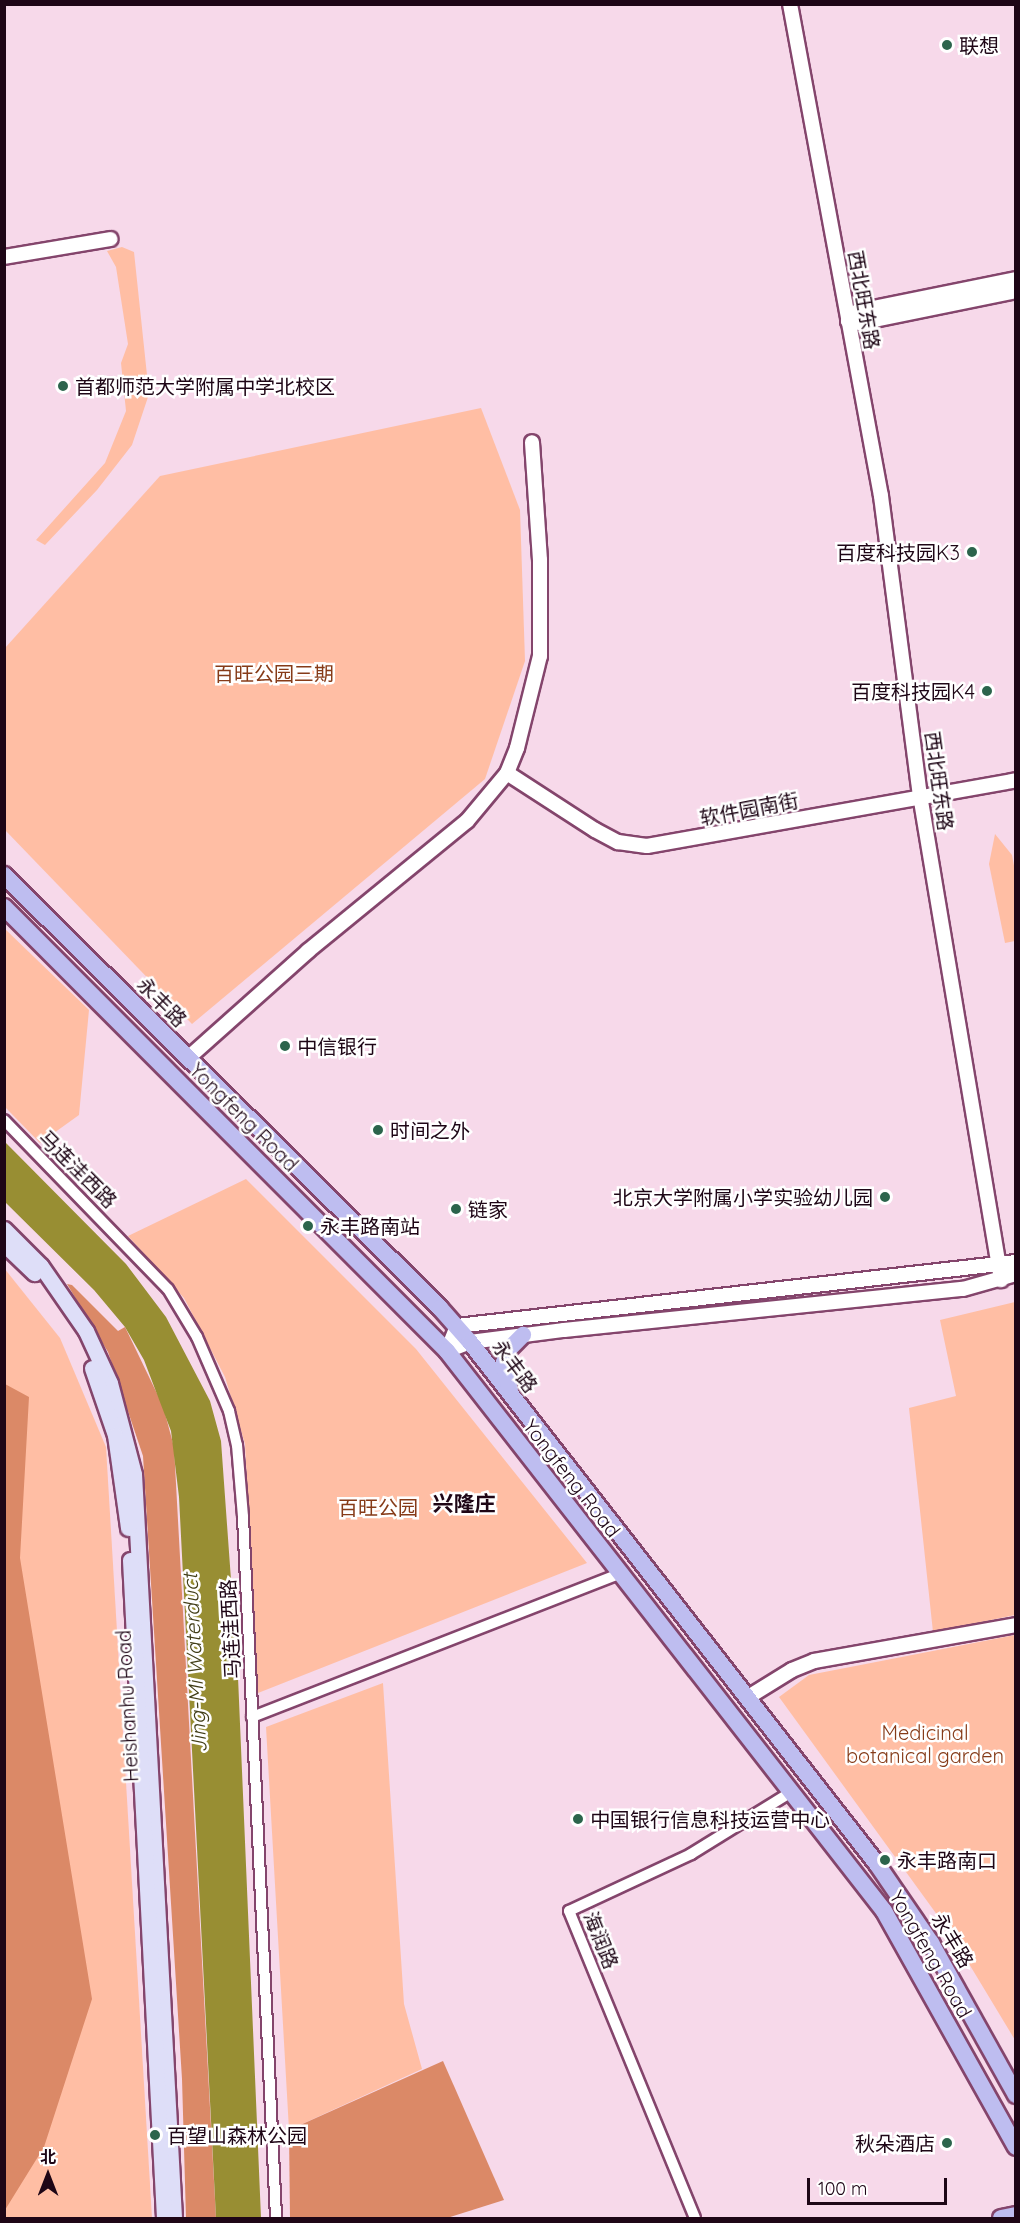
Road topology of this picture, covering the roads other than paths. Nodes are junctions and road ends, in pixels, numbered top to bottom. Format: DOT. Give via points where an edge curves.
graph roads {
  1 [pos="790,4"];
  2 [pos="110,239"];
  3 [pos="4,257"];
  4 [pos="1016,279"];
  5 [pos="1016,291"];
  6 [pos="848,321"];
  7 [pos="532,442"];
  8 [pos="507,773"];
  9 [pos="1016,780"];
  10 [pos="920,795"];
  11 [pos="4,875"];
  12 [pos="4,907"];
  13 [pos="188,1058"];
  14 [pos="4,1120"];
  15 [pos="4,1229"];
  16 [pos="4,1244"];
  17 [pos="1016,1262"];
  18 [pos="999,1265"];
  19 [pos="1016,1274"];
  20 [pos="1001,1280"];
  21 [pos="457,1326"];
  22 [pos="523,1335"];
  23 [pos="470,1342"];
  24 [pos="447,1351"];
  25 [pos="513,1399"];
  26 [pos="619,1574"];
  27 [pos="1016,1625"];
  28 [pos="750,1696"];
  29 [pos="252,1717"];
  30 [pos="793,1791"];
  31 [pos="1016,2095"];
  32 [pos="1016,2147"];
  33 [pos="1016,2215"];
  34 [pos="164,2218"];
  35 [pos="174,2218"];
  36 [pos="276,2218"];
  37 [pos="695,2218"];
  38 [pos="1001,2218"];
  1 -- 6 [label="street, 西北旺东路"];
  2 -- 3 [label="street"];
  4 -- 6 [label="street" via="858,311"];
  5 -- 6 [label="street" via="860,323"];
  6 -- 10 [label="street, 西北旺东路" via="881,496"];
  7 -- 8 [label="street" via="540,560 540,656"];
  8 -- 10 [label="street, 软件园南街" via="595,831 618,842 647,846"];
  8 -- 13 [label="street" via="467,821 308,951"];
  9 -- 10 [label="street, 软件园南街"];
  10 -- 18 [label="street, 西北旺东路"];
  11 -- 13 [label="main road, 永丰路"];
  12 -- 24 [label="main road, Yongfeng Road"];
  13 -- 21 [label="main road, 永丰路"];
  14 -- 29 [label="street, 马连洼西路" via="155,1273 182,1311 216,1377 237,1445"];
  15 -- 35 [label="main road, Heishanhu Road" via="41,1266 86,1332 110,1383 134,1474"];
  16 -- 34 [label="main road, Heishanhu Road" via="47,1289 82,1347 110,1419 123,1473"];
  17 -- 18 [label="street"];
  18 -- 20 [label="street, 西北旺东路"];
  18 -- 21 [label="street"];
  19 -- 20 [label="street"];
  20 -- 22 [label="street" via="963,1289"];
  21 -- 23 [label="main road, 永丰路"];
  21 -- 24 [label="street"];
  22 -- 23 [label="street"];
  22 -- 25 [label="main road" via="509,1349 504,1363"];
  23 -- 24 [label="street"];
  23 -- 25 [label="main road, 永丰路"];
  24 -- 26 [label="main road, Yongfeng Road"];
  25 -- 28 [label="main road, 永丰路"];
  26 -- 29 [label="street"];
  26 -- 30 [label="main road, Yongfeng Road"];
  27 -- 28 [label="street" via="814,1661"];
  28 -- 31 [label="main road, 永丰路" via="915,1917"];
  29 -- 36 [label="street, 马连洼西路"];
  30 -- 32 [label="main road, Yongfeng Road" via="884,1911"];
  30 -- 37 [label="street, 海润路" via="691,1854 569,1911"];
  33 -- 38 [label="main road"];
}
